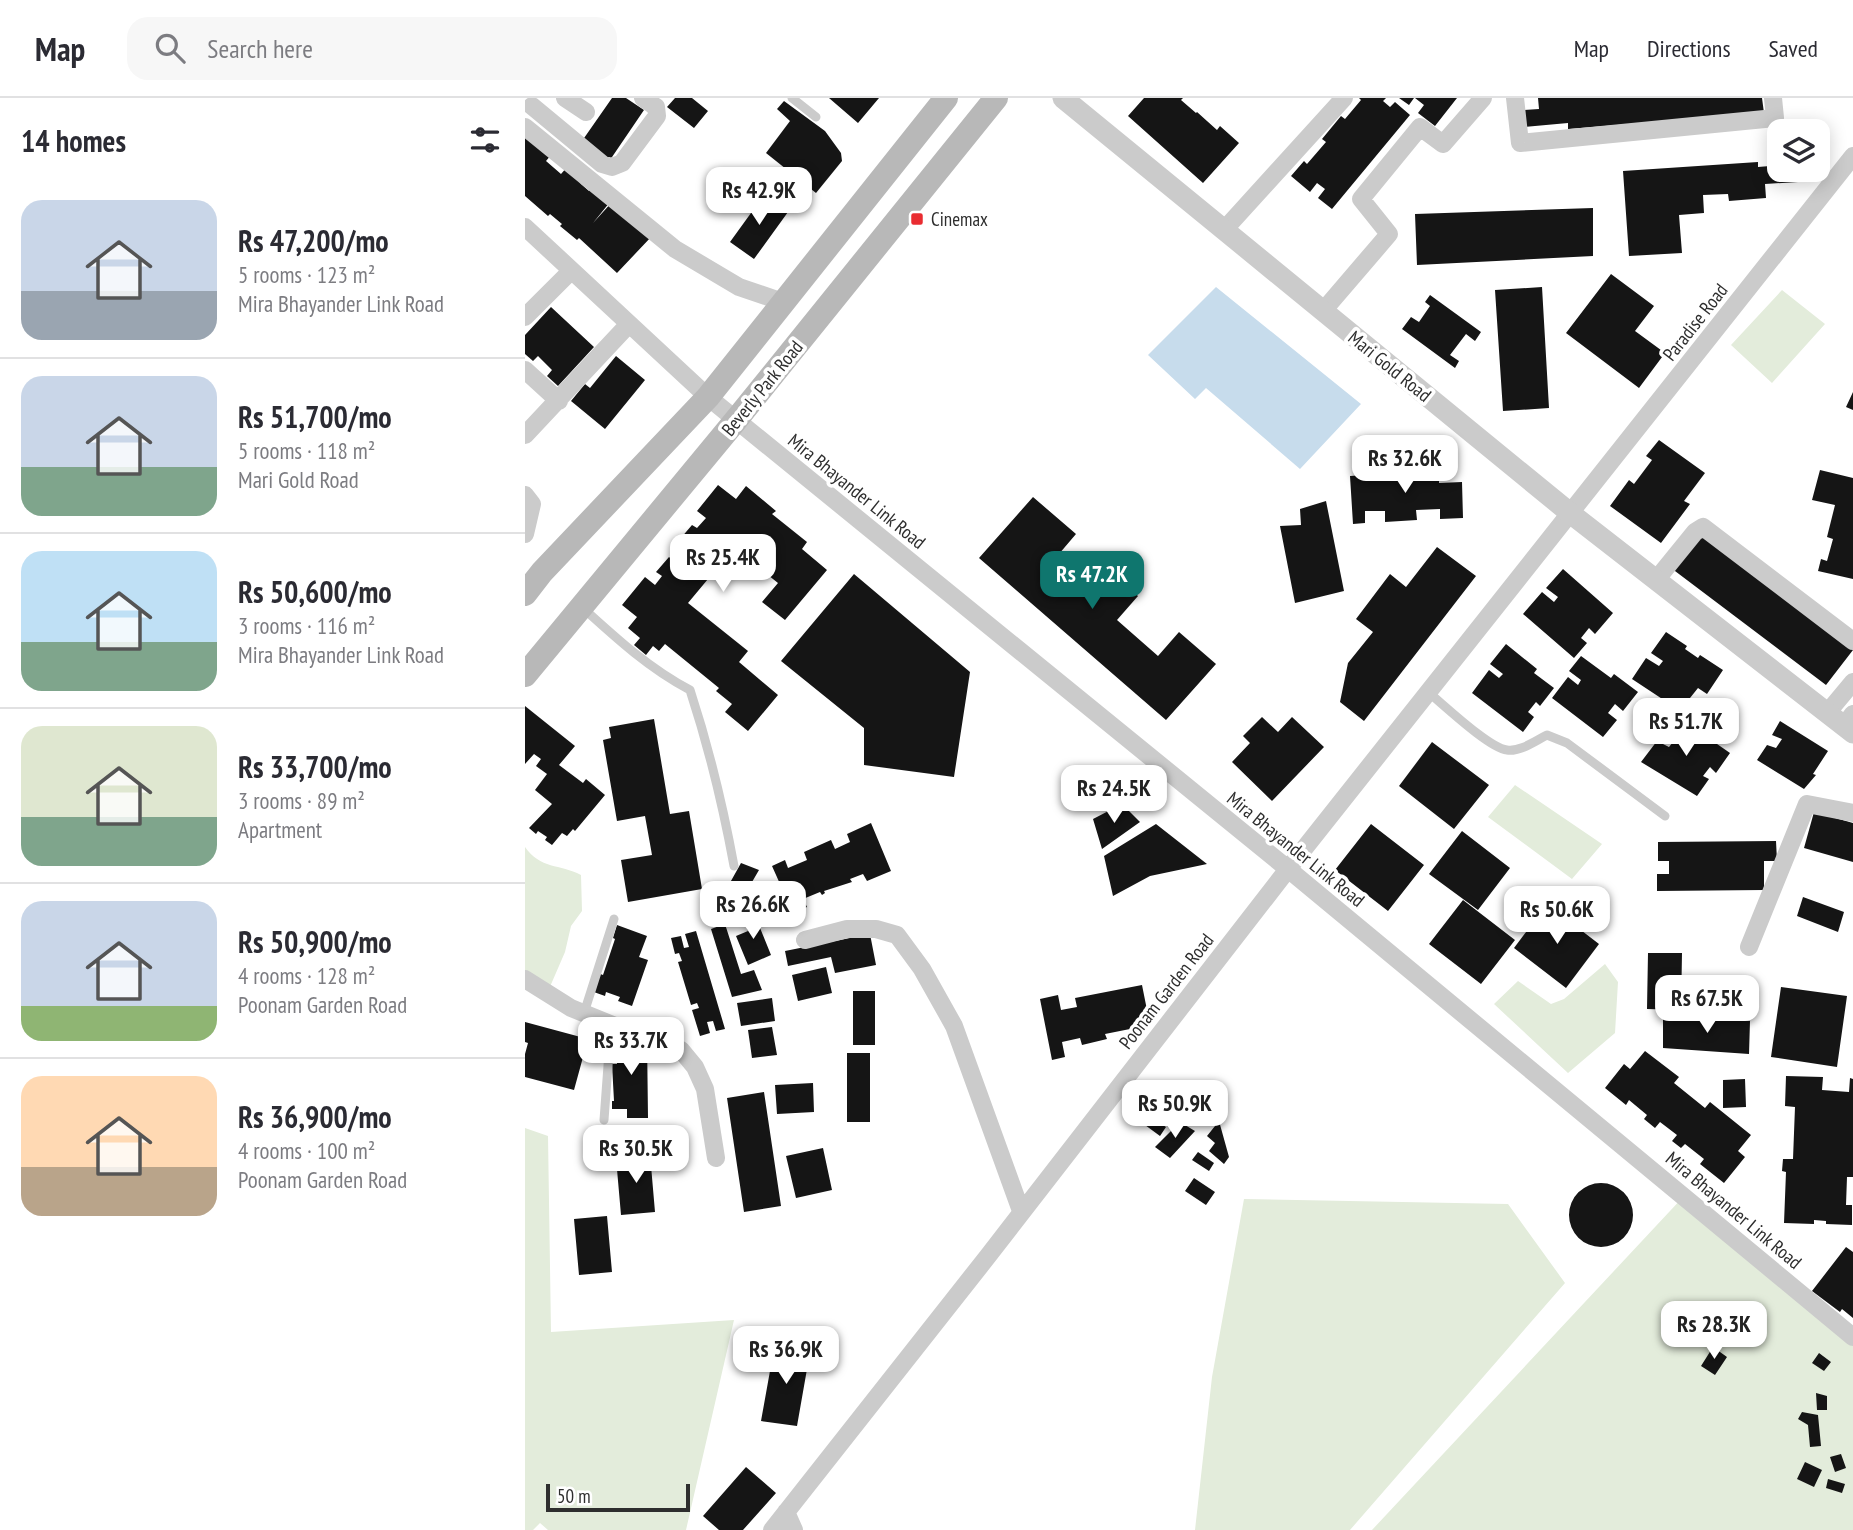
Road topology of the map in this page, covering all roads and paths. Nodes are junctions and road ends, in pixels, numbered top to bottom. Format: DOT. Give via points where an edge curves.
graph roads {
  1 [pos="565,98"];
  2 [pos="643,98"];
  3 [pos="792,98"];
  4 [pos="946,98"];
  5 [pos="996,98"];
  6 [pos="1063,98"];
  7 [pos="1344,98"];
  8 [pos="1483,98"];
  9 [pos="1515,98"];
  10 [pos="1773,98"];
  11 [pos="532,106"];
  12 [pos="586,112"];
  13 [pos="815,117"];
  14 [pos="525,127"];
  15 [pos="1853,156"];
  16 [pos="525,227"];
  17 [pos="1224,230"];
  18 [pos="571,271"];
  19 [pos="783,302"];
  20 [pos="1323,311"];
  21 [pos="525,317"];
  22 [pos="629,324"];
  23 [pos="525,370"];
  24 [pos="708,397"];
  25 [pos="559,401"];
  26 [pos="736,420"];
  27 [pos="525,435"];
  28 [pos="525,495"];
  29 [pos="1570,513"];
  30 [pos="525,534"];
  31 [pos="1655,580"];
  32 [pos="529,584"];
  33 [pos="580,606"];
  34 [pos="1853,641"];
  35 [pos="525,675"];
  36 [pos="1853,682"];
  37 [pos="1428,692"];
  38 [pos="1844,721"];
  39 [pos="1853,813"];
  40 [pos="1665,816"];
  41 [pos="734,866"];
  42 [pos="1288,869"];
  43 [pos="614,919"];
  44 [pos="805,940"];
  45 [pos="1749,947"];
  46 [pos="525,979"];
  47 [pos="584,1013"];
  48 [pos="611,1025"];
  49 [pos="604,1120"];
  50 [pos="716,1158"];
  51 [pos="1021,1211"];
  52 [pos="1853,1336"];
  53 [pos="786,1512"];
  54 [pos="772,1530"];
  55 [pos="794,1530"];
  1 -- 12 [label="street"];
  2 -- 11 [label="street" via="656,107 657,117 622,163 612,167 602,164"];
  3 -- 13 [label="lane"];
  4 -- 19 [label="main road, Beverly Park Road"];
  5 -- 26 [label="main road, Beverly Park Road"];
  6 -- 17 [label="street, Mari Gold Road"];
  7 -- 17 [label="street"];
  8 -- 20 [label="street" via="1443,144 1420,127 1361,199 1389,234"];
  9 -- 10 [label="street" via="1520,143 1775,118"];
  14 -- 19 [label="street" via="675,249 739,288"];
  15 -- 29 [label="street, Paradise Road"];
  16 -- 18 [label="street, Mira Bhayander Link Road"];
  17 -- 20 [label="street, Mari Gold Road"];
  18 -- 21 [label="street"];
  18 -- 22 [label="street, Mira Bhayander Link Road"];
  19 -- 24 [label="main road, Beverly Park Road"];
  20 -- 29 [label="street, Mari Gold Road"];
  22 -- 24 [label="street, Mira Bhayander Link Road"];
  22 -- 25 [label="street"];
  23 -- 25 [label="street"];
  24 -- 26 [label="street, Mira Bhayander Link Road"];
  24 -- 32 [label="main road, Beverly Park Road"];
  25 -- 27 [label="street"];
  26 -- 33 [label="main road, Beverly Park Road"];
  26 -- 42 [label="street, Mira Bhayander Link Road"];
  28 -- 30 [label="street" via="532,505"];
  29 -- 31 [label="street, Mari Gold Road"];
  29 -- 37 [label="street, Poonam Garden Road"];
  31 -- 34 [label="street" via="1703,527"];
  31 -- 38 [label="street, Mari Gold Road"];
  33 -- 35 [label="main road, Beverly Park Road"];
  33 -- 41 [label="lane" via="636,655 690,690 708,745"];
  36 -- 38 [label="street"];
  37 -- 40 [label="lane" via="1487,741 1506,750 1547,736 1567,743"];
  37 -- 42 [label="street, Poonam Garden Road"];
  39 -- 45 [label="street" via="1807,804"];
  42 -- 51 [label="street, Poonam Garden Road"];
  42 -- 52 [label="street, Mira Bhayander Link Road"];
  43 -- 47 [label="lane"];
  44 -- 51 [label="street" via="847,929 897,935 954,1026"];
  46 -- 47 [label="street"];
  47 -- 48 [label="street"];
  48 -- 49 [label="lane"];
  48 -- 50 [label="street" via="658,1037 681,1050 695,1067 705,1089"];
  51 -- 53 [label="street, Poonam Garden Road"];
  53 -- 54 [label="street, Poonam Garden Road"];
  53 -- 55 [label="street"];
}
